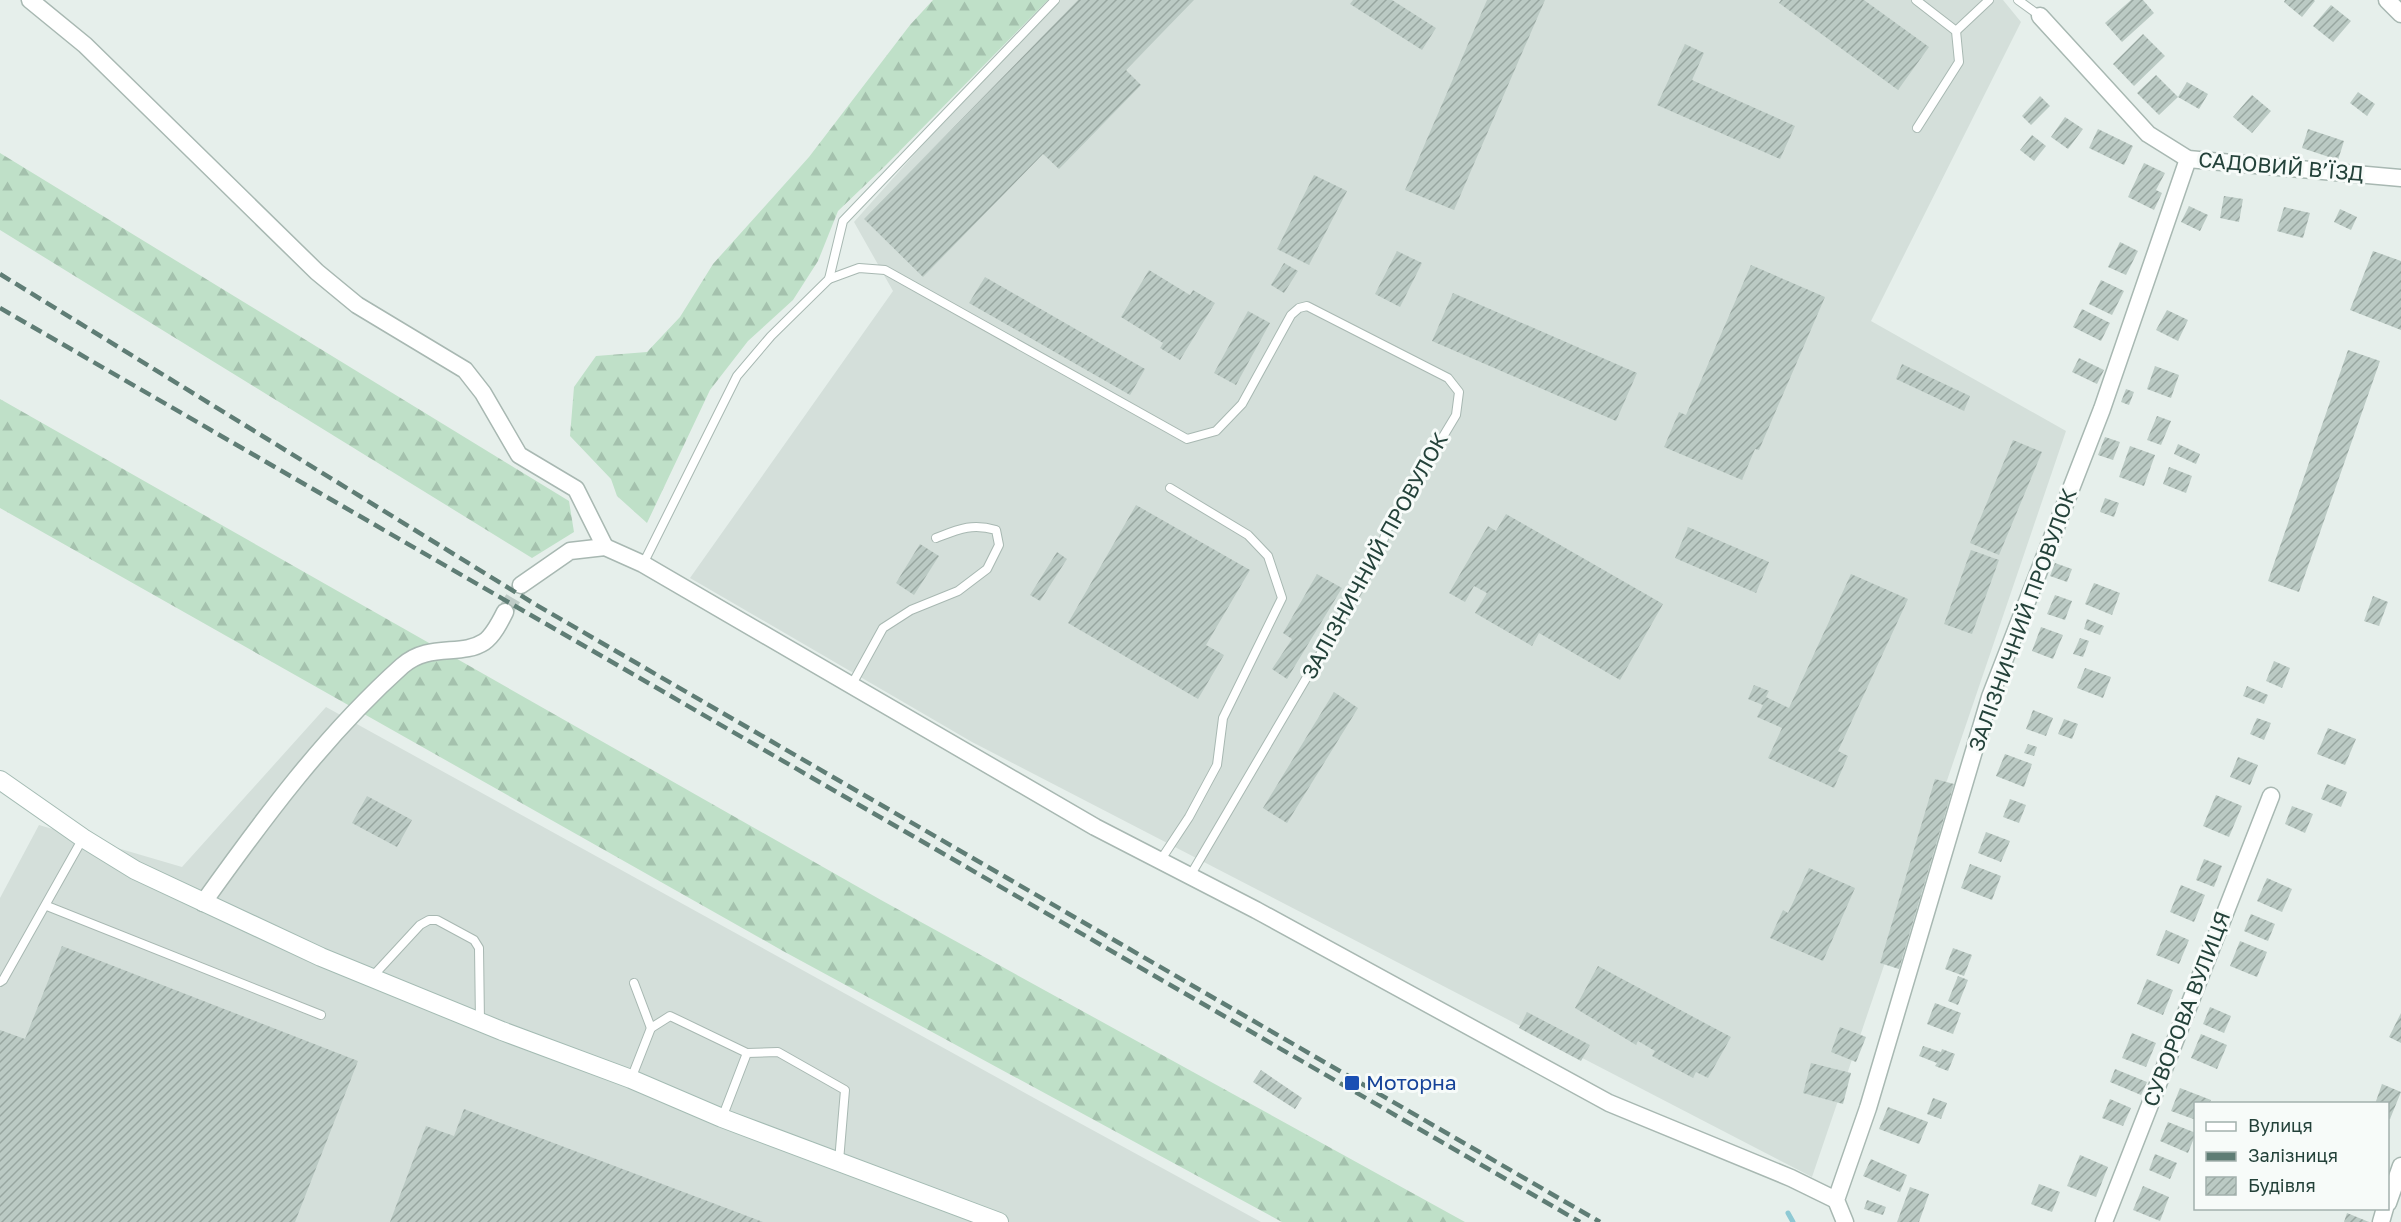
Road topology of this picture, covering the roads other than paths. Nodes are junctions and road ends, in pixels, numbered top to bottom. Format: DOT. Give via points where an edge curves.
graph roads {
  1 [pos="30,0"];
  2 [pos="1055,0"];
  3 [pos="1916,0"];
  4 [pos="1989,0"];
  5 [pos="2018,0"];
  6 [pos="2387,0"];
  7 [pos="2401,14"];
  8 [pos="2040,16"];
  9 [pos="1956,31"];
  10 [pos="1917,128"];
  11 [pos="2188,159"];
  12 [pos="2401,178"];
  13 [pos="829,279"];
  14 [pos="1170,489"];
  15 [pos="936,538"];
  16 [pos="605,546"];
  17 [pos="643,564"];
  18 [pos="521,585"];
  19 [pos="506,612"];
  20 [pos="852,686"];
  21 [pos="0,780"];
  22 [pos="2271,796"];
  23 [pos="83,838"];
  24 [pos="1160,862"];
  25 [pos="1190,877"];
  26 [pos="203,903"];
  27 [pos="46,906"];
  28 [pos="371,978"];
  29 [pos="0,982"];
  30 [pos="634,983"];
  31 [pos="321,1015"];
  32 [pos="480,1023"];
  33 [pos="651,1028"];
  34 [pos="747,1053"];
  35 [pos="631,1079"];
  36 [pos="722,1118"];
  37 [pos="839,1161"];
  38 [pos="2401,1166"];
  39 [pos="1836,1200"];
  40 [pos="2389,1200"];
  41 [pos="999,1222"];
  42 [pos="1845,1222"];
  43 [pos="2104,1222"];
  1 -- 16 [label="street" via="85,45 317,272 357,305 465,370 519,455 576,489"];
  2 -- 13 [label="lane" via="843,221"];
  3 -- 9 [label="lane"];
  4 -- 9 [label="lane"];
  5 -- 8 [label="lane"];
  6 -- 7 [label="street"];
  8 -- 11 [label="street, САДОВИЙ В’ЇЗД" via="2148,134"];
  9 -- 10 [label="lane" via="1959,62"];
  11 -- 12 [label="street, САДОВИЙ В’ЇЗД"];
  11 -- 39 [label="street, ЗАЛІЗНИЧНИЙ ПРОВУЛОК" via="2102,409 1990,697 1868,1108"];
  13 -- 17 [label="lane" via="737,376"];
  13 -- 25 [label="lane, ЗАЛІЗНИЧНИЙ ПРОВУЛОК" via="859,268 885,270 1187,439 1216,432 1242,404 1291,315 1307,306 1448,378 1459,392 1456,414 1387,530 1377,558"];
  14 -- 24 [label="lane" via="1248,535 1268,556 1282,598 1223,718 1217,765"];
  15 -- 20 [label="lane" via="980,525 996,530 999,545 987,569 958,591 910,610 883,627"];
  16 -- 17 [label="street"];
  16 -- 18 [label="street" via="570,551"];
  17 -- 20 [label="street"];
  19 -- 26 [label="street" via="485,641 475,646 431,651 404,664 343,725 276,802"];
  20 -- 24 [label="street"];
  21 -- 23 [label="main road"];
  22 -- 43 [label="street, СУВОРОВА ВУЛИЦЯ"];
  23 -- 26 [label="main road" via="135,870"];
  23 -- 27 [label="lane"];
  24 -- 25 [label="street"];
  25 -- 39 [label="street" via="1610,1103"];
  26 -- 28 [label="main road"];
  27 -- 29 [label="lane"];
  27 -- 31 [label="lane"];
  28 -- 32 [label="main road"];
  28 -- 32 [label="lane" via="420,925 437,920 474,940 479,948"];
  30 -- 33 [label="lane"];
  32 -- 35 [label="main road"];
  33 -- 34 [label="lane" via="670,1016"];
  33 -- 35 [label="lane"];
  34 -- 36 [label="lane"];
  34 -- 37 [label="lane" via="778,1052 845,1090"];
  35 -- 36 [label="main road"];
  36 -- 37 [label="main road"];
  37 -- 41 [label="main road"];
  38 -- 40 [label="street"];
  39 -- 42 [label="street"];
}
